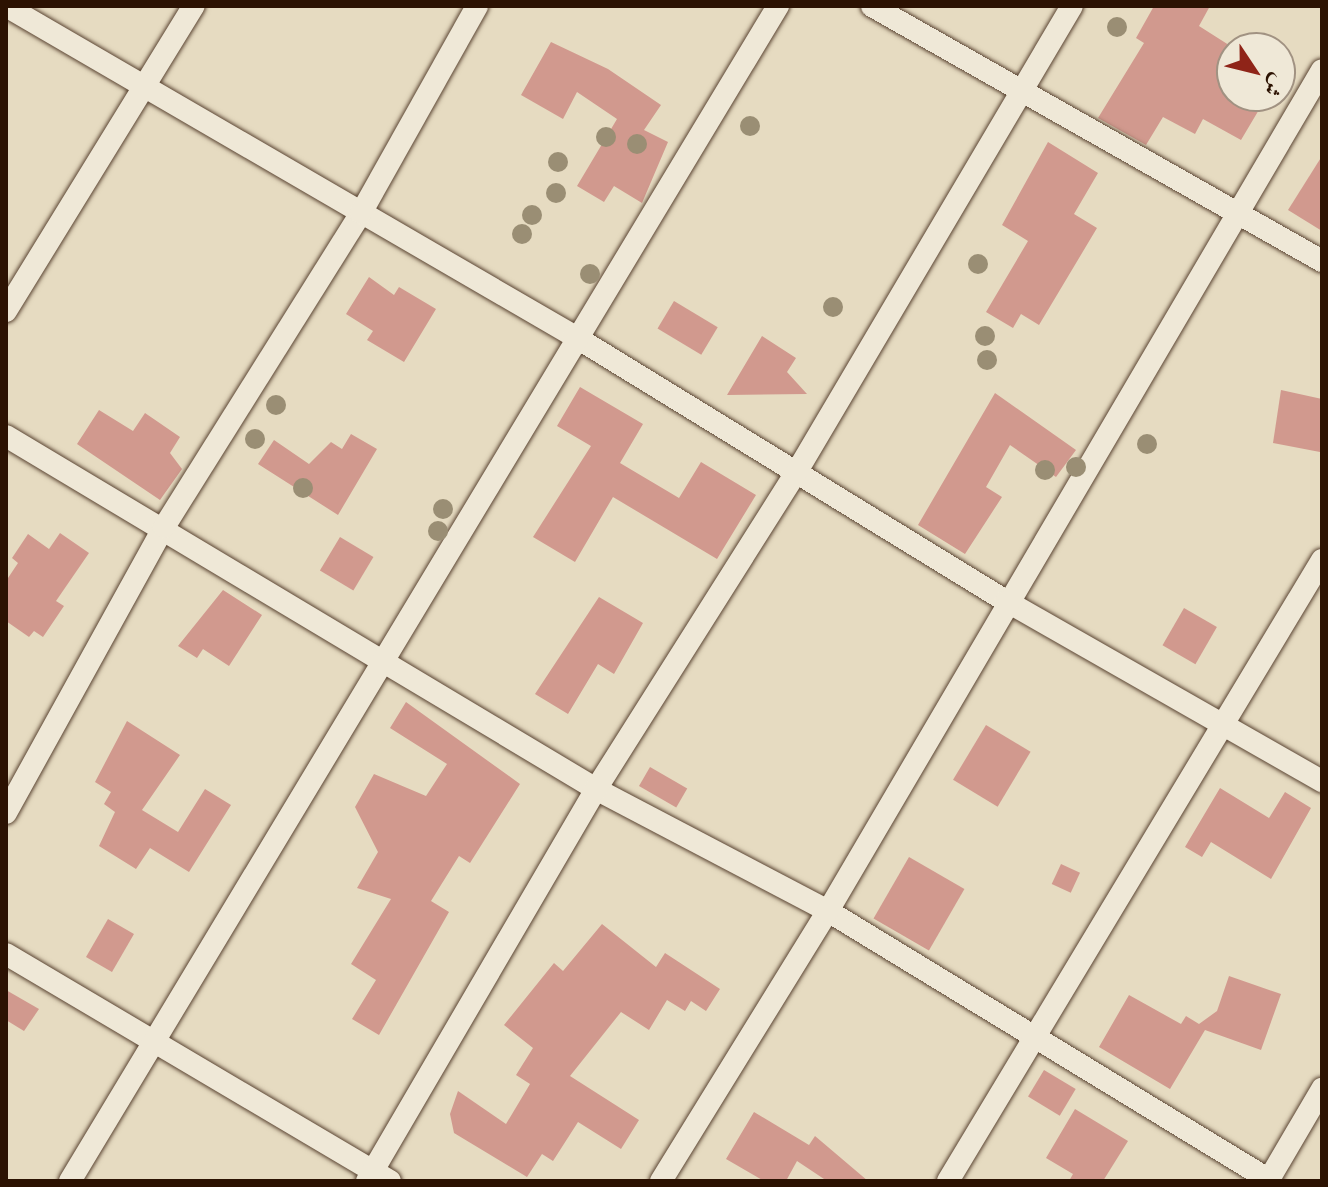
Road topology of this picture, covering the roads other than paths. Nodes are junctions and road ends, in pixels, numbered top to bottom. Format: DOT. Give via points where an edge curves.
graph roads {
  1 [pos="6,6"];
  2 [pos="194,6"];
  3 [pos="477,6"];
  4 [pos="778,6"];
  5 [pos="872,6"];
  6 [pos="1072,6"];
  7 [pos="1322,70"];
  8 [pos="147,89"];
  9 [pos="1022,91"];
  10 [pos="361,213"];
  11 [pos="1240,215"];
  12 [pos="1322,261"];
  13 [pos="6,311"];
  14 [pos="574,336"];
  15 [pos="6,436"];
  16 [pos="796,473"];
  17 [pos="164,527"];
  18 [pos="1322,560"];
  19 [pos="1006,601"];
  20 [pos="383,659"];
  21 [pos="1226,726"];
  22 [pos="1322,781"];
  23 [pos="596,789"];
  24 [pos="6,813"];
  25 [pos="828,911"];
  26 [pos="6,954"];
  27 [pos="1033,1042"];
  28 [pos="152,1045"];
  29 [pos="1322,1089"];
  30 [pos="376,1178"];
  31 [pos="70,1181"];
  32 [pos="661,1181"];
  33 [pos="948,1181"];
  34 [pos="1269,1181"];
  1 -- 8 [label="street"];
  2 -- 8 [label="street"];
  3 -- 10 [label="street"];
  4 -- 14 [label="street"];
  5 -- 9 [label="street"];
  6 -- 9 [label="street"];
  7 -- 11 [label="street"];
  8 -- 10 [label="street"];
  8 -- 13 [label="street"];
  9 -- 11 [label="street"];
  9 -- 16 [label="street"];
  10 -- 14 [label="street"];
  10 -- 17 [label="street"];
  11 -- 12 [label="street"];
  11 -- 19 [label="street"];
  14 -- 16 [label="street"];
  14 -- 20 [label="street"];
  15 -- 17 [label="street"];
  16 -- 19 [label="street"];
  16 -- 23 [label="street"];
  17 -- 20 [label="street"];
  17 -- 24 [label="street"];
  18 -- 21 [label="street"];
  19 -- 21 [label="street"];
  19 -- 25 [label="street"];
  20 -- 23 [label="street"];
  20 -- 28 [label="street"];
  21 -- 22 [label="street"];
  21 -- 27 [label="street"];
  23 -- 25 [label="street"];
  23 -- 30 [label="street"];
  25 -- 27 [label="street"];
  25 -- 32 [label="street"];
  26 -- 28 [label="street"];
  27 -- 33 [label="street"];
  27 -- 34 [label="street"];
  28 -- 30 [label="street"];
  28 -- 31 [label="street"];
  29 -- 34 [label="street"];
}
